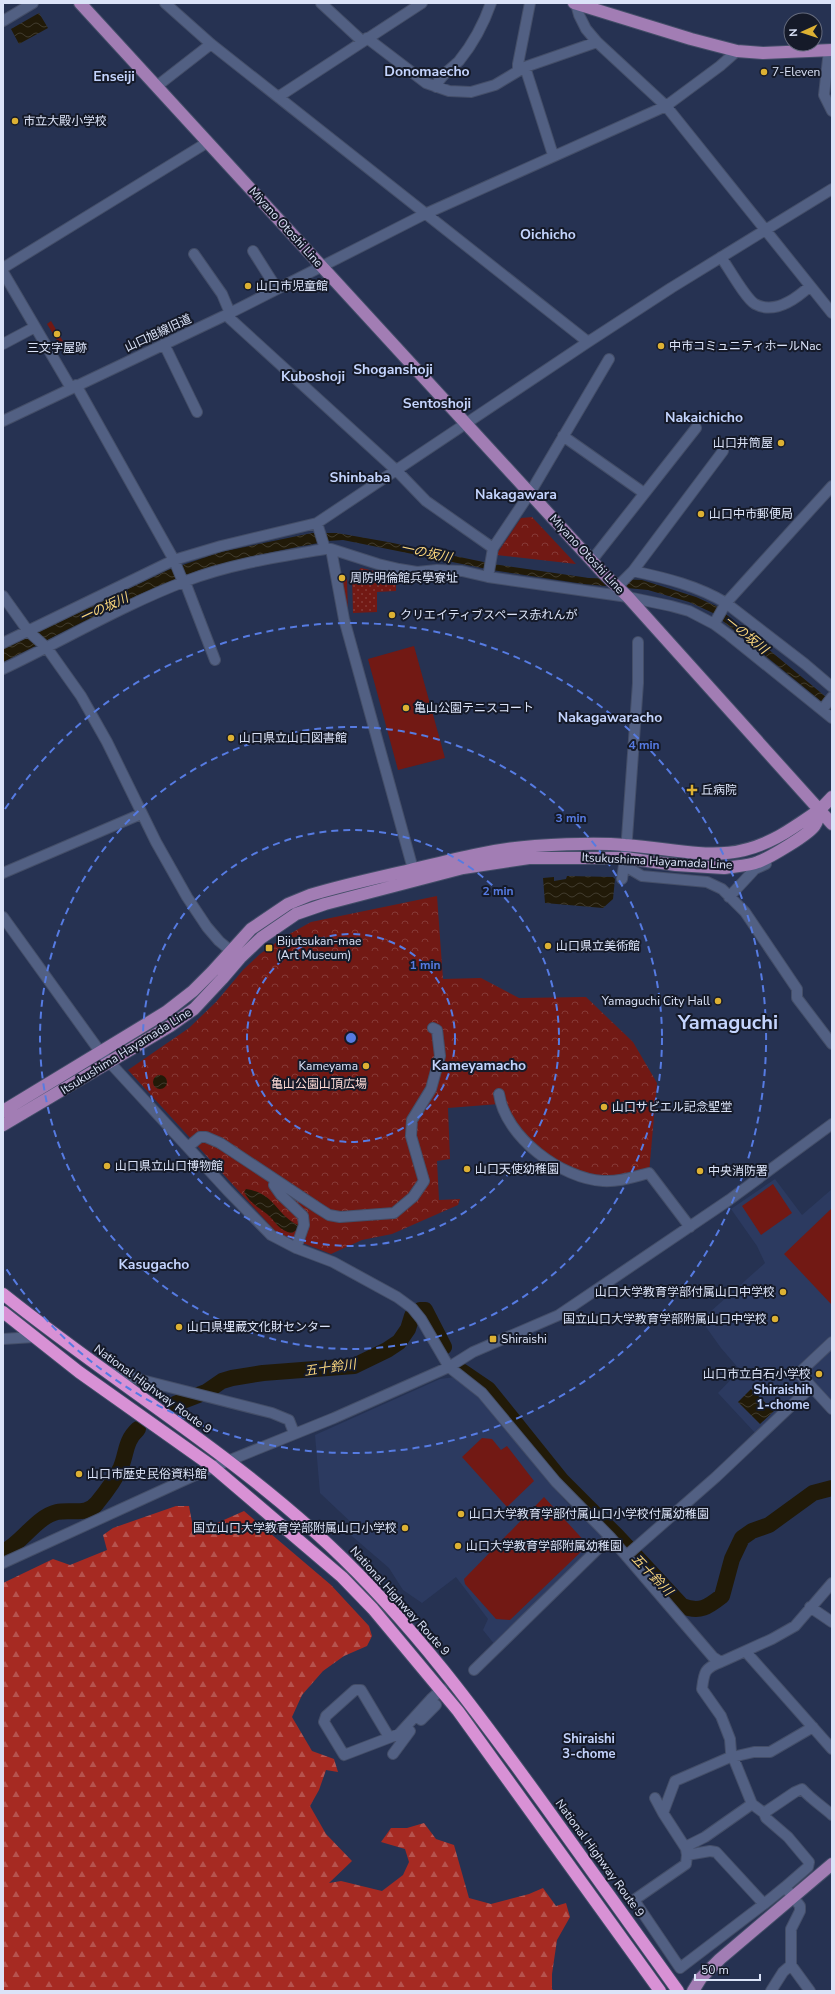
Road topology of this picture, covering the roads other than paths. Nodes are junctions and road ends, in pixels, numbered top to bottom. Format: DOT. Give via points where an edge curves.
graph roads {
  1 [pos="33,3"];
  2 [pos="80,3"];
  3 [pos="165,3"];
  4 [pos="321,3"];
  5 [pos="422,3"];
  6 [pos="491,3"];
  7 [pos="530,3"];
  8 [pos="575,3"];
  9 [pos="3,20"];
  10 [pos="364,40"];
  11 [pos="597,42"];
  12 [pos="211,44"];
  13 [pos="831,50"];
  14 [pos="737,51"];
  15 [pos="522,69"];
  16 [pos="157,86"];
  17 [pos="436,87"];
  18 [pos="278,97"];
  19 [pos="666,106"];
  20 [pos="832,111"];
  21 [pos="208,142"];
  22 [pos="553,155"];
  23 [pos="832,189"];
  24 [pos="425,214"];
  25 [pos="765,229"];
  26 [pos="253,251"];
  27 [pos="194,254"];
  28 [pos="721,257"];
  29 [pos="323,267"];
  30 [pos="3,268"];
  31 [pos="3,272"];
  32 [pos="810,286"];
  33 [pos="277,289"];
  34 [pos="832,313"];
  35 [pos="228,314"];
  36 [pos="35,327"];
  37 [pos="588,342"];
  38 [pos="3,344"];
  39 [pos="164,344"];
  40 [pos="609,359"];
  41 [pos="73,387"];
  42 [pos="197,412"];
  43 [pos="3,421"];
  44 [pos="466,423"];
  45 [pos="696,428"];
  46 [pos="563,436"];
  47 [pos="723,451"];
  48 [pos="397,470"];
  49 [pos="832,486"];
  50 [pos="530,493"];
  51 [pos="644,493"];
  52 [pos="318,525"];
  53 [pos="326,547"];
  54 [pos="493,548"];
  55 [pos="592,560"];
  56 [pos="174,562"];
  57 [pos="630,574"];
  58 [pos="488,576"];
  59 [pos="183,581"];
  60 [pos="617,587"];
  61 [pos="3,596"];
  62 [pos="628,597"];
  63 [pos="726,605"];
  64 [pos="714,624"];
  65 [pos="29,633"];
  66 [pos="638,642"];
  67 [pos="3,643"];
  68 [pos="45,647"];
  69 [pos="215,660"];
  70 [pos="3,669"];
  71 [pos="832,687"];
  72 [pos="832,697"];
  73 [pos="824,708"];
  74 [pos="832,718"];
  75 [pos="832,797"];
  76 [pos="820,810"];
  77 [pos="142,814"];
  78 [pos="832,824"];
  79 [pos="626,845"];
  80 [pos="780,850"];
  81 [pos="625,862"];
  82 [pos="413,869"];
  83 [pos="3,873"];
  84 [pos="622,879"];
  85 [pos="729,897"];
  86 [pos="3,917"];
  87 [pos="235,954"];
  88 [pos="433,1028"];
  89 [pos="832,1044"];
  90 [pos="101,1052"];
  91 [pos="111,1062"];
  92 [pos="499,1094"];
  93 [pos="3,1111"];
  94 [pos="832,1124"];
  95 [pos="3,1125"];
  96 [pos="188,1147"];
  97 [pos="275,1181"];
  98 [pos="690,1228"];
  99 [pos="296,1248"];
  100 [pos="3,1294"];
  101 [pos="3,1312"];
  102 [pos="34,1338"];
  103 [pos="3,1339"];
  104 [pos="832,1342"];
  105 [pos="449,1367"];
  106 [pos="104,1371"];
  107 [pos="811,1387"];
  108 [pos="832,1409"];
  109 [pos="294,1433"];
  110 [pos="228,1461"];
  111 [pos="213,1467"];
  112 [pos="610,1537"];
  113 [pos="630,1552"];
  114 [pos="3,1563"];
  115 [pos="832,1583"];
  116 [pos="810,1607"];
  117 [pos="832,1622"];
  118 [pos="746,1652"];
  119 [pos="721,1662"];
  120 [pos="474,1670"];
  121 [pos="442,1689"];
  122 [pos="436,1705"];
  123 [pos="813,1727"];
  124 [pos="408,1729"];
  125 [pos="390,1738"];
  126 [pos="832,1749"];
  127 [pos="392,1754"];
  128 [pos="733,1757"];
  129 [pos="655,1798"];
  130 [pos="752,1804"];
  131 [pos="663,1813"];
  132 [pos="764,1813"];
  133 [pos="832,1816"];
  134 [pos="686,1851"];
  135 [pos="832,1864"];
  136 [pos="785,1888"];
  137 [pos="793,1897"];
  138 [pos="764,1904"];
  139 [pos="791,1965"];
  140 [pos="680,1968"];
  141 [pos="668,1977"];
  142 [pos="658,1988"];
  143 [pos="677,1990"];
  144 [pos="693,1991"];
  145 [pos="771,1991"];
  146 [pos="810,1991"];
  1 -- 9 [label="street"];
  2 -- 16 [label="main road, Miyano Otoshi Line"];
  3 -- 12 [label="street"];
  4 -- 10 [label="street"];
  5 -- 10 [label="street"];
  6 -- 17 [label="street" via="485,19 459,60 437,82"];
  7 -- 15 [label="street" via="519,58"];
  8 -- 11 [label="street" via="586,29"];
  8 -- 14 [label="main road"];
  10 -- 17 [label="street" via="426,83"];
  10 -- 18 [label="street"];
  11 -- 15 [label="street"];
  11 -- 19 [label="street"];
  12 -- 16 [label="street"];
  12 -- 18 [label="street"];
  13 -- 14 [label="main road" via="763,53"];
  13 -- 20 [label="street" via="824,95"];
  14 -- 19 [label="street, 山口旭線旧道"];
  15 -- 17 [label="street" via="496,85 471,92 448,91"];
  15 -- 22 [label="street"];
  16 -- 21 [label="main road, Miyano Otoshi Line"];
  18 -- 24 [label="street"];
  19 -- 22 [label="street, 山口旭線旧道"];
  19 -- 25 [label="street"];
  21 -- 29 [label="main road, Miyano Otoshi Line"];
  21 -- 30 [label="street"];
  22 -- 24 [label="street, 山口旭線旧道"];
  23 -- 25 [label="street"];
  24 -- 29 [label="street, 山口旭線旧道"];
  24 -- 37 [label="street"];
  25 -- 28 [label="street"];
  25 -- 32 [label="street"];
  26 -- 33 [label="street"];
  27 -- 35 [label="street" via="222,294"];
  28 -- 32 [label="street" via="755,304 770,308 783,306"];
  28 -- 37 [label="street"];
  29 -- 33 [label="street, 山口旭線旧道"];
  29 -- 44 [label="main road, Miyano Otoshi Line"];
  31 -- 36 [label="street"];
  32 -- 34 [label="street"];
  33 -- 35 [label="street, 山口旭線旧道"];
  35 -- 39 [label="street, 山口旭線旧道"];
  35 -- 48 [label="street"];
  36 -- 38 [label="street"];
  36 -- 41 [label="street"];
  37 -- 44 [label="street"];
  39 -- 41 [label="street, 山口旭線旧道"];
  39 -- 42 [label="street"];
  40 -- 46 [label="street"];
  41 -- 43 [label="street, 山口旭線旧道"];
  41 -- 56 [label="street"];
  44 -- 48 [label="street"];
  44 -- 50 [label="main road, Miyano Otoshi Line"];
  45 -- 51 [label="street"];
  46 -- 50 [label="street"];
  46 -- 51 [label="street"];
  47 -- 57 [label="street"];
  48 -- 52 [label="street"];
  48 -- 54 [label="street" via="426,501"];
  49 -- 63 [label="street"];
  50 -- 54 [label="street"];
  50 -- 55 [label="main road, Miyano Otoshi Line"];
  51 -- 55 [label="street"];
  52 -- 53 [label="street"];
  52 -- 56 [label="street" via="221,546"];
  53 -- 58 [label="street" via="399,569 417,572 462,571"];
  53 -- 59 [label="street"];
  53 -- 82 [label="street"];
  54 -- 58 [label="street"];
  55 -- 60 [label="main road, Miyano Otoshi Line"];
  56 -- 59 [label="street"];
  56 -- 65 [label="street"];
  57 -- 60 [label="street"];
  57 -- 63 [label="street" via="696,588"];
  58 -- 62 [label="street"];
  59 -- 68 [label="street"];
  59 -- 69 [label="street"];
  60 -- 62 [label="main road, Miyano Otoshi Line"];
  61 -- 65 [label="street"];
  62 -- 64 [label="street" via="689,611"];
  62 -- 76 [label="main road, Miyano Otoshi Line"];
  63 -- 64 [label="street"];
  63 -- 71 [label="street"];
  64 -- 73 [label="street"];
  65 -- 67 [label="street"];
  65 -- 68 [label="street"];
  66 -- 79 [label="street" via="638,683"];
  68 -- 70 [label="street"];
  68 -- 77 [label="street" via="81,696"];
  72 -- 73 [label="street"];
  73 -- 74 [label="street"];
  75 -- 76 [label="main road"];
  76 -- 78 [label="main road, Miyano Otoshi Line"];
  76 -- 79 [label="main road, Itsukushima Hayamada Line" via="780,837 762,846 736,853 689,854"];
  76 -- 80 [label="main road, Itsukushima Hayamada Line" via="815,826"];
  77 -- 83 [label="street"];
  77 -- 87 [label="street" via="196,913 219,941"];
  79 -- 81 [label="street"];
  79 -- 82 [label="main road, Itsukushima Hayamada Line" via="578,844 496,850"];
  80 -- 81 [label="main road, Itsukushima Hayamada Line" via="757,862 724,868"];
  80 -- 85 [label="street" via="772,862 755,869"];
  81 -- 84 [label="street"];
  81 -- 85 [label="street" via="642,876 707,882 722,889"];
  81 -- 87 [label="main road, Itsukushima Hayamada Line" via="560,857 494,862 325,904 296,914"];
  82 -- 87 [label="main road, Itsukushima Hayamada Line" via="331,889 288,904 251,929"];
  85 -- 89 [label="street" via="745,912 797,988 797,998"];
  86 -- 90 [label="street"];
  87 -- 90 [label="main road, Itsukushima Hayamada Line" via="166,1012"];
  87 -- 91 [label="main road, Itsukushima Hayamada Line" via="222,979 194,1009"];
  88 -- 97 [label="street" via="437,1030 440,1056 431,1089 412,1120 411,1131 424,1181 405,1205 394,1213 340,1217 318,1208"];
  90 -- 91 [label="street"];
  90 -- 93 [label="main road, Itsukushima Hayamada Line"];
  91 -- 95 [label="main road, Itsukushima Hayamada Line"];
  91 -- 96 [label="street"];
  92 -- 98 [label="street" via="500,1105 527,1145 574,1174 602,1181 618,1181 649,1173"];
  94 -- 98 [label="street"];
  96 -- 97 [label="street" via="200,1137 206,1137 220,1143"];
  96 -- 99 [label="street" via="271,1235"];
  97 -- 99 [label="street" via="274,1185 281,1195 303,1216 304,1225"];
  98 -- 105 [label="street" via="559,1315 472,1352"];
  99 -- 105 [label="street" via="333,1262 412,1308"];
  100 -- 106 [label="highway, National Highway Route 9"];
  101 -- 102 [label="highway, National Highway Route 9"];
  102 -- 103 [label="street"];
  102 -- 111 [label="highway, National Highway Route 9"];
  104 -- 107 [label="street" via="799,1373"];
  105 -- 109 [label="street"];
  105 -- 112 [label="street" via="482,1392 556,1482"];
  106 -- 109 [label="street" via="272,1413 289,1420"];
  106 -- 110 [label="highway, National Highway Route 9"];
  107 -- 108 [label="street"];
  107 -- 113 [label="street" via="716,1477"];
  109 -- 110 [label="street"];
  110 -- 111 [label="street"];
  110 -- 141 [label="highway, National Highway Route 9" via="270,1493 329,1545 421,1642 481,1717"];
  111 -- 114 [label="street"];
  111 -- 121 [label="highway, National Highway Route 9" via="342,1577 378,1614"];
  112 -- 113 [label="street"];
  112 -- 120 [label="street"];
  113 -- 119 [label="street" via="713,1657"];
  115 -- 116 [label="street"];
  116 -- 117 [label="street"];
  116 -- 118 [label="street" via="796,1626"];
  118 -- 119 [label="street"];
  118 -- 123 [label="street"];
  119 -- 128 [label="street" via="705,1671 702,1690 721,1716 730,1739"];
  121 -- 124 [label="street"];
  121 -- 142 [label="highway, National Highway Route 9"];
  122 -- 124 [label="street"];
  123 -- 126 [label="street"];
  123 -- 128 [label="street" via="770,1752 754,1752"];
  124 -- 125 [label="street"];
  124 -- 127 [label="street"];
  125 -- 125 [label="street" via="344,1755 324,1722 326,1716 355,1690 361,1690"];
  128 -- 130 [label="street"];
  128 -- 131 [label="street" via="675,1781"];
  129 -- 131 [label="street"];
  130 -- 132 [label="street"];
  130 -- 134 [label="street"];
  131 -- 134 [label="street"];
  132 -- 133 [label="street" via="802,1789"];
  132 -- 136 [label="street" via="809,1862 808,1867"];
  134 -- 138 [label="street" via="716,1852"];
  134 -- 140 [label="street" via="686,1864 634,1900"];
  135 -- 137 [label="main road"];
  136 -- 137 [label="street"];
  136 -- 138 [label="street"];
  137 -- 139 [label="street" via="800,1906 800,1911 791,1929"];
  137 -- 144 [label="main road" via="720,1959 701,1978"];
  138 -- 140 [label="street"];
  139 -- 145 [label="street" via="783,1972"];
  139 -- 146 [label="street"];
  140 -- 141 [label="street"];
  141 -- 142 [label="street"];
  141 -- 143 [label="highway, National Highway Route 9"];
}
